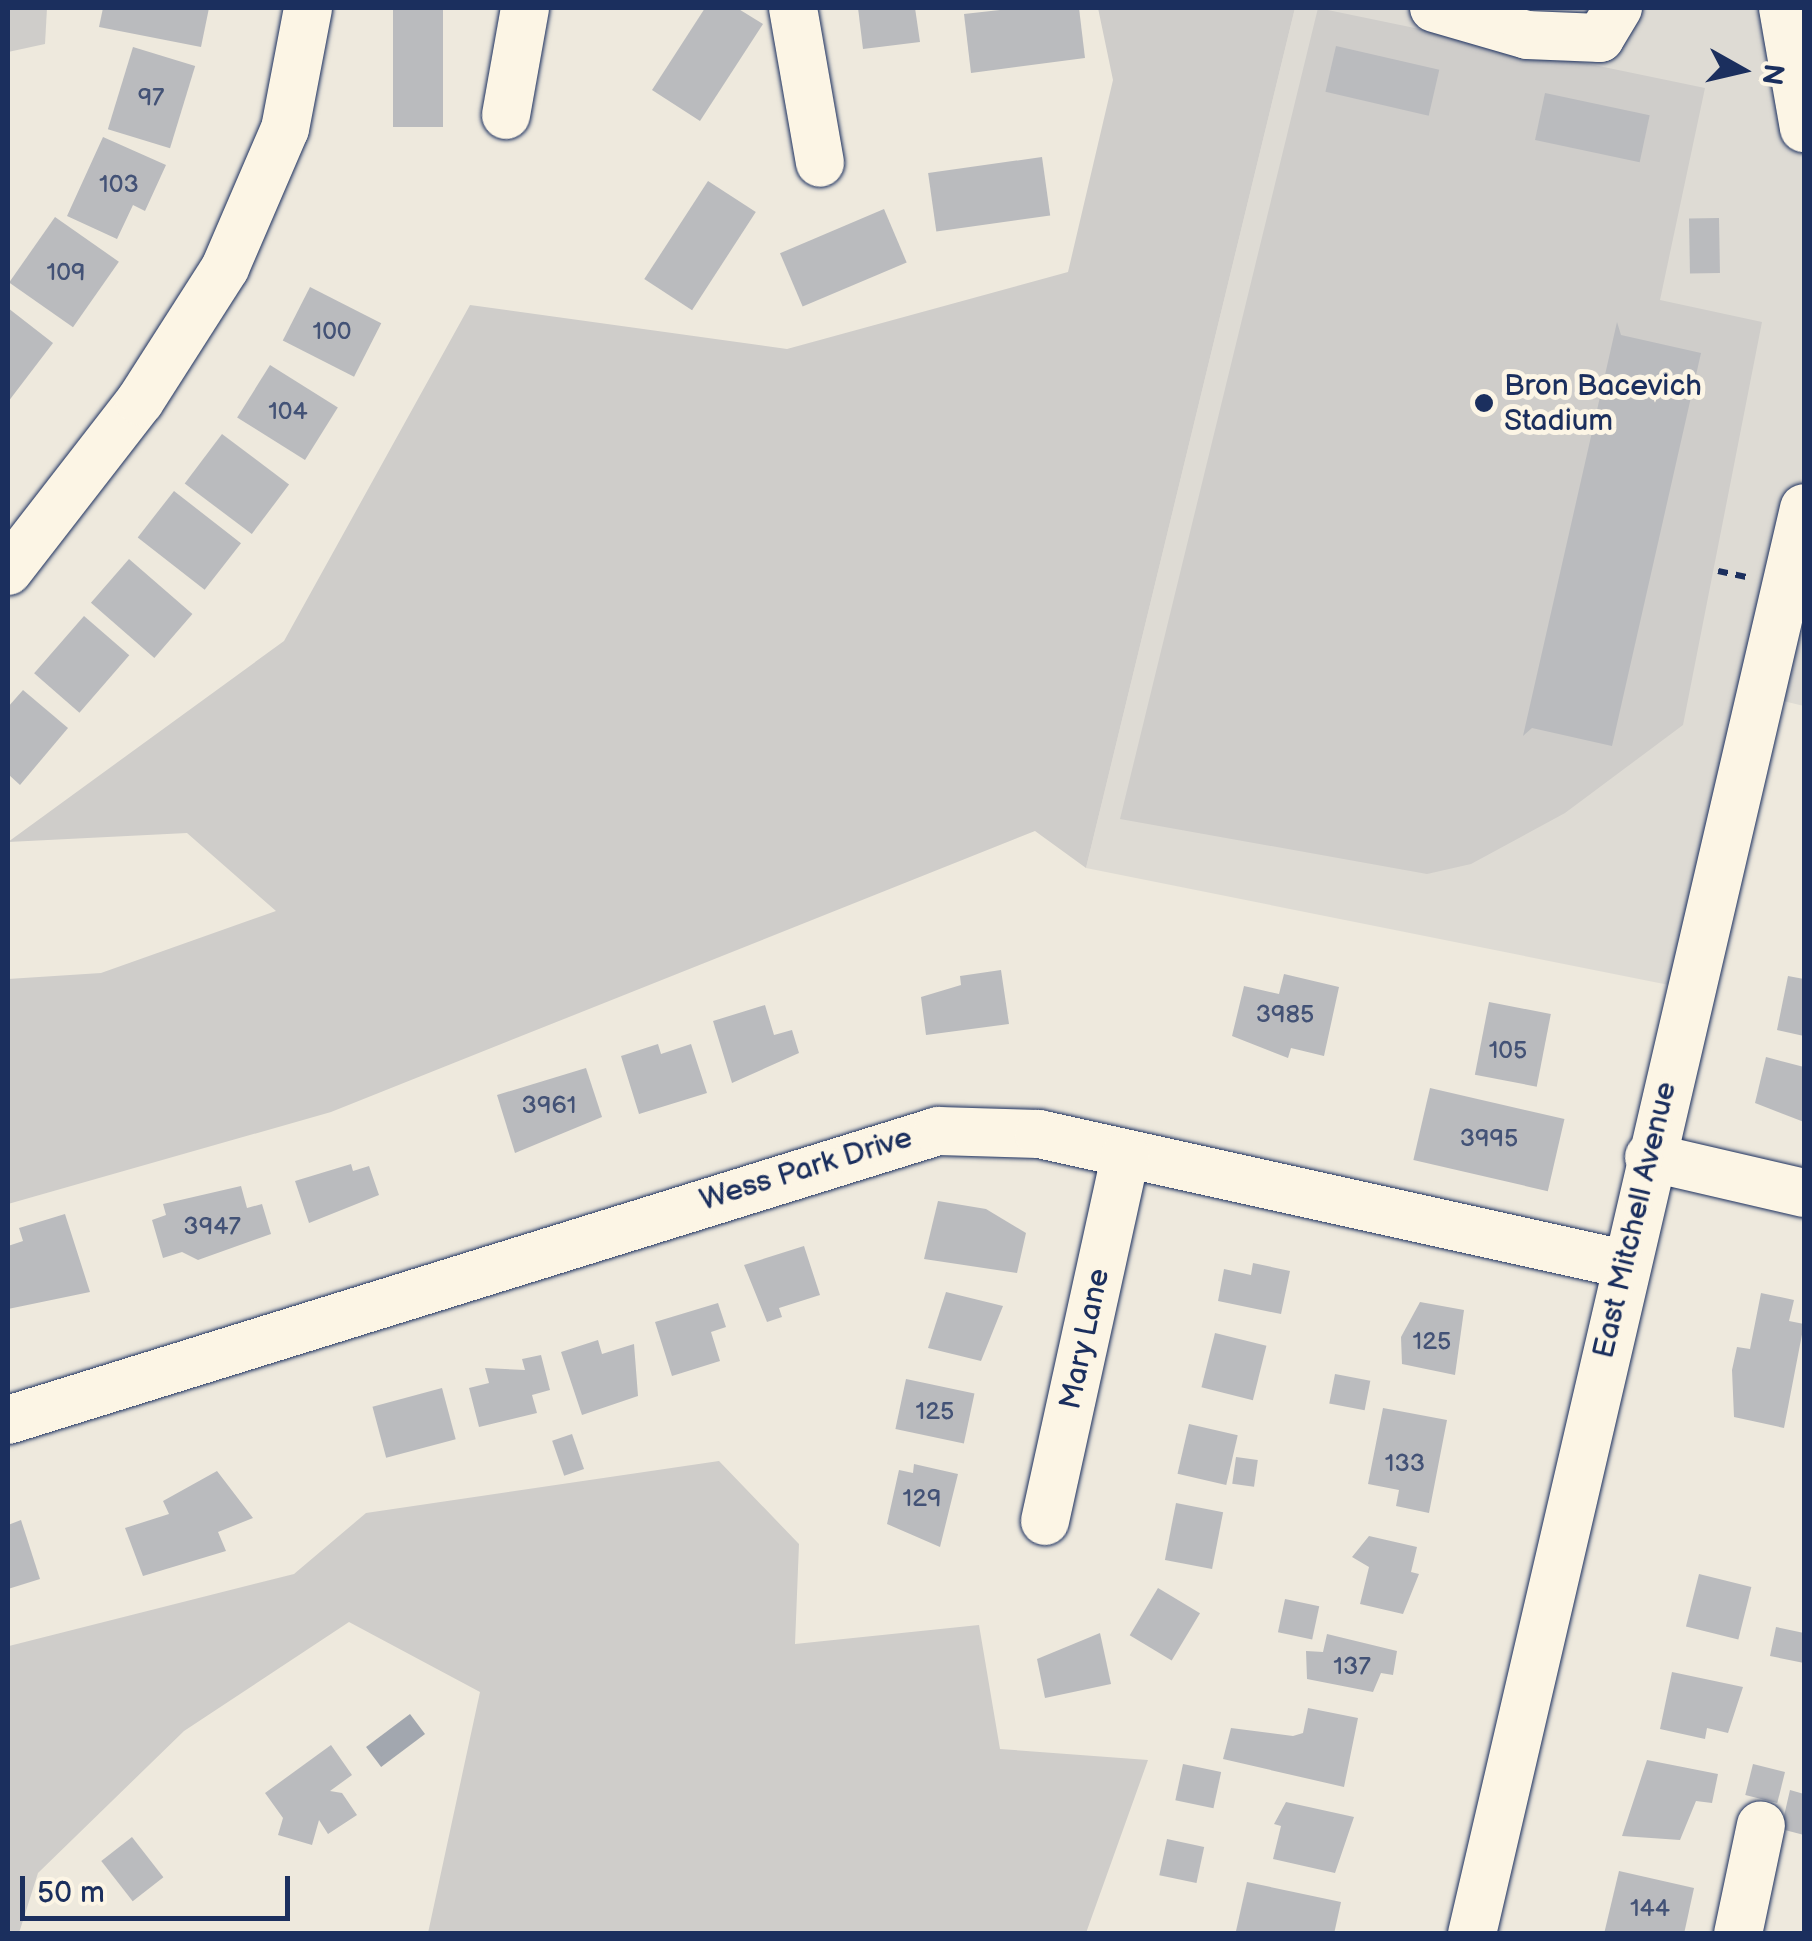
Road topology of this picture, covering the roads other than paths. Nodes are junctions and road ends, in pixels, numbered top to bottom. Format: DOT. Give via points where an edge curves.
graph roads {
  1 [pos="308,8"];
  2 [pos="524,8"];
  3 [pos="793,8"];
  4 [pos="1434,8"];
  5 [pos="1618,8"];
  6 [pos="1783,8"];
  7 [pos="506,115"];
  8 [pos="1804,128"];
  9 [pos="820,163"];
  10 [pos="1804,508"];
  11 [pos="8,571"];
  12 [pos="1126,1156"];
  13 [pos="1649,1157"];
  14 [pos="1804,1192"];
  15 [pos="1624,1264"];
  16 [pos="8,1420"];
  17 [pos="1045,1521"];
  18 [pos="1761,1826"];
  19 [pos="1472,1934"];
  20 [pos="1738,1934"];
  1 -- 11 [label="street" via="285,129 225,268 140,401"];
  2 -- 7 [label="street"];
  3 -- 9 [label="street"];
  4 -- 5 [label="street" via="1527,34 1600,38"];
  6 -- 8 [label="street"];
  10 -- 13 [label="street, East Mitchell Avenue"];
  12 -- 15 [label="street, Wess Park Drive"];
  12 -- 16 [label="street, Wess Park Drive" via="989,1129 888,1140"];
  12 -- 17 [label="street, Mary Lane"];
  13 -- 14 [label="street"];
  13 -- 15 [label="street, East Mitchell Avenue"];
  15 -- 19 [label="street, East Mitchell Avenue"];
  18 -- 20 [label="street"];
}
